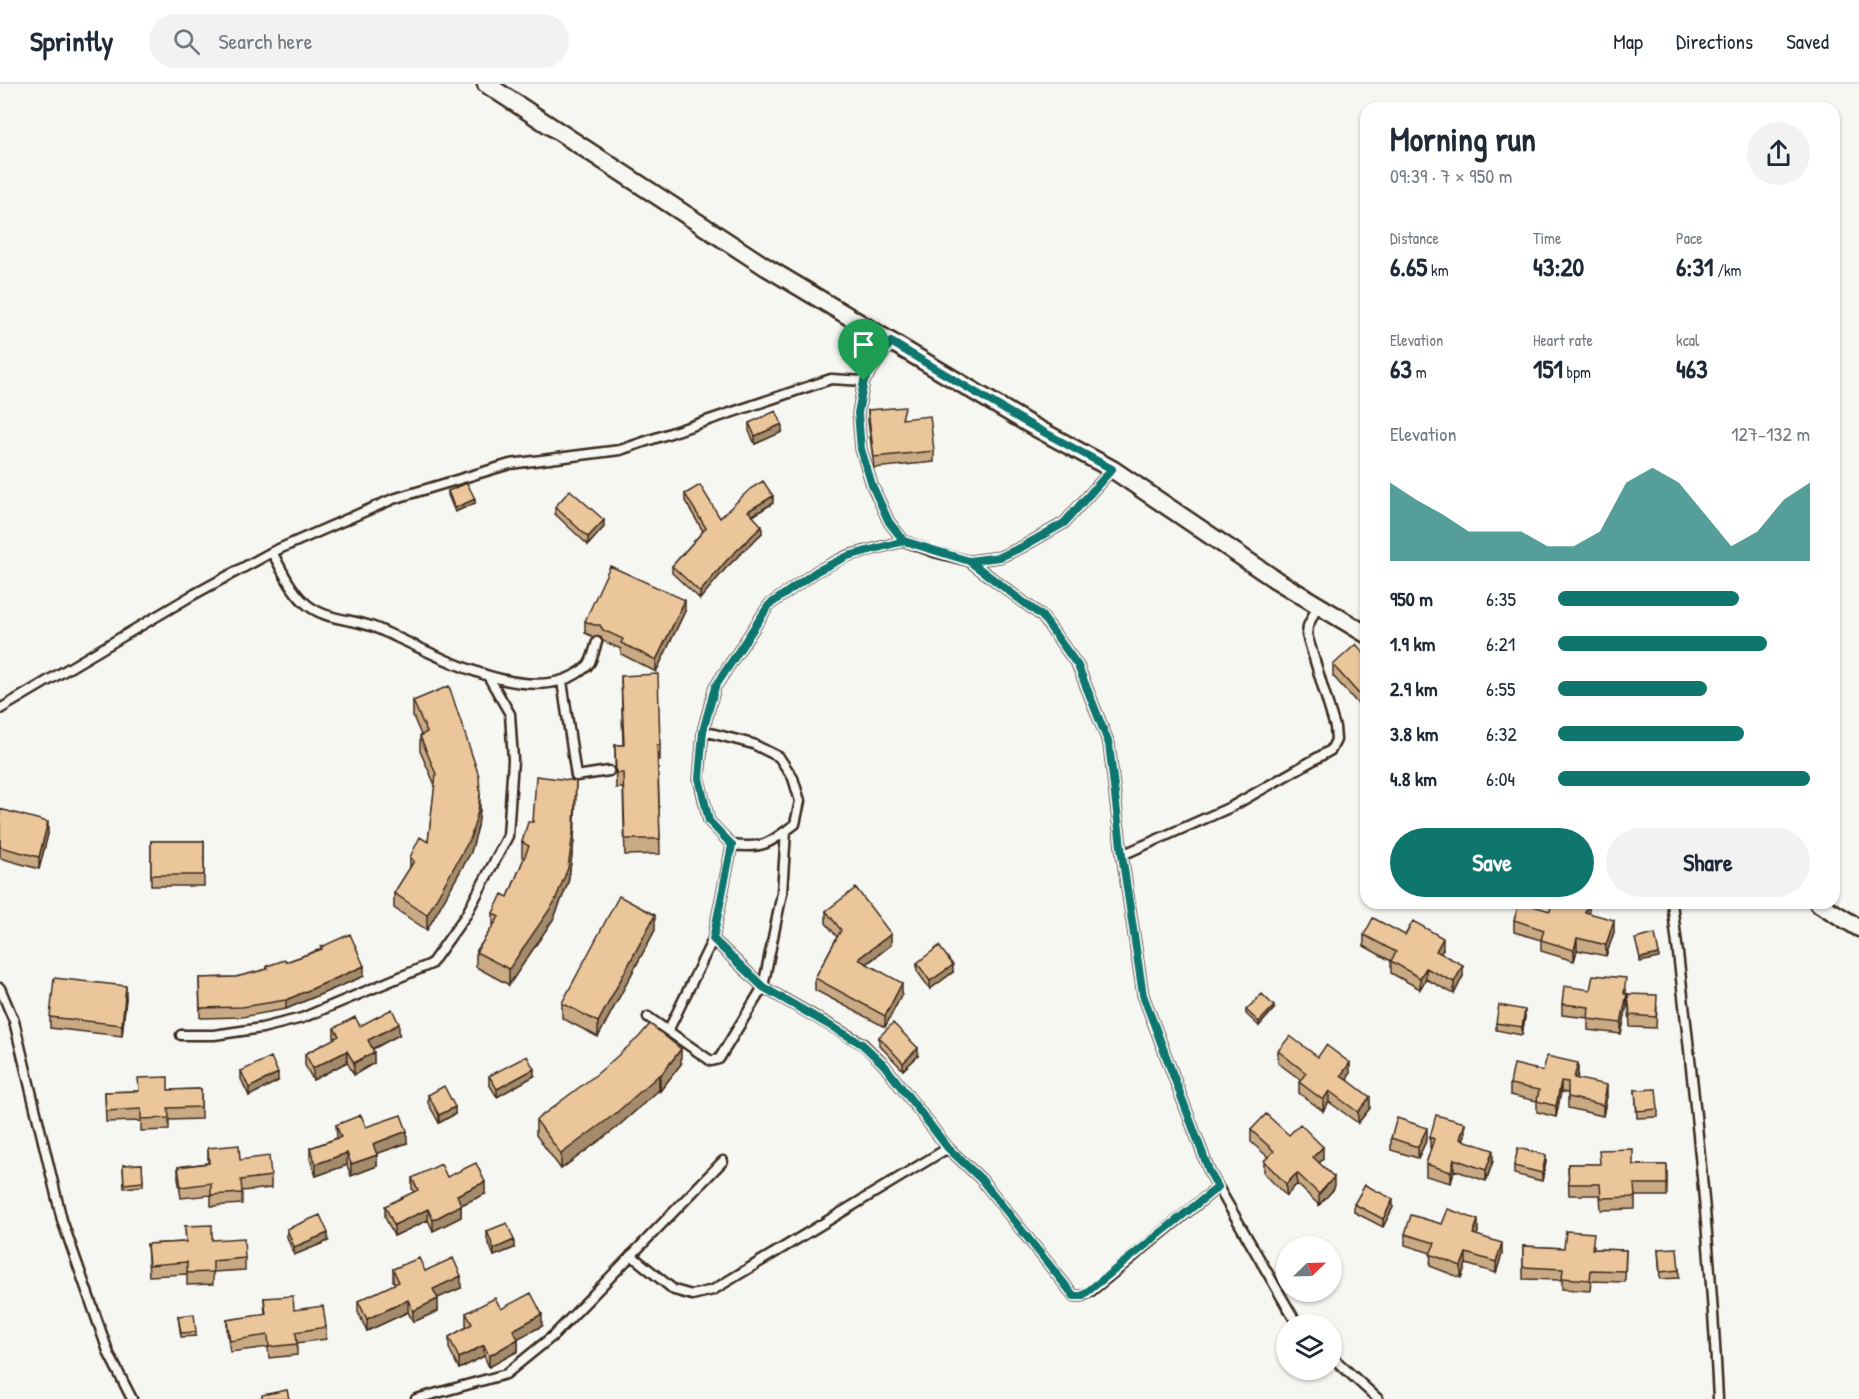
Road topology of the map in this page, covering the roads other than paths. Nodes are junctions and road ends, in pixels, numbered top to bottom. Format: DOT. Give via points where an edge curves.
graph roads {
  1 [pos="486,84"];
  2 [pos="891,342"];
  3 [pos="864,381"];
  4 [pos="1112,469"];
  5 [pos="904,541"];
  6 [pos="272,552"];
  7 [pos="969,561"];
  8 [pos="1318,605"];
  9 [pos="1360,630"];
  10 [pos="597,642"];
  11 [pos="489,676"];
  12 [pos="562,681"];
  13 [pos="0,709"];
  14 [pos="703,731"];
  15 [pos="609,771"];
  16 [pos="786,831"];
  17 [pos="732,845"];
  18 [pos="1122,855"];
  19 [pos="1673,909"];
  20 [pos="1828,909"];
  21 [pos="1859,928"];
  22 [pos="713,939"];
  23 [pos="0,987"];
  24 [pos="763,987"];
  25 [pos="648,1017"];
  26 [pos="668,1032"];
  27 [pos="181,1035"];
  28 [pos="948,1148"];
  29 [pos="723,1161"];
  30 [pos="1218,1187"];
  31 [pos="632,1255"];
  32 [pos="1291,1314"];
  33 [pos="1342,1366"];
  34 [pos="132,1399"];
  35 [pos="416,1399"];
  36 [pos="1378,1399"];
  37 [pos="1718,1399"];
  1 -- 2 [label="street" via="766,267"];
  2 -- 3 [label="lane"];
  2 -- 4 [label="street"];
  3 -- 5 [label="lane" via="858,413 861,449 889,522"];
  3 -- 6 [label="lane" via="831,379 620,450 510,464 393,499"];
  4 -- 7 [label="lane" via="1064,523 1000,557"];
  4 -- 8 [label="street"];
  5 -- 7 [label="lane"];
  5 -- 14 [label="lane" via="848,556 817,571 769,605 715,687"];
  6 -- 11 [label="lane" via="304,602 329,617 374,627"];
  6 -- 13 [label="lane"];
  7 -- 18 [label="lane" via="1042,616 1078,666 1109,744"];
  8 -- 9 [label="street"];
  8 -- 18 [label="lane" via="1307,635 1335,727 1336,740 1330,750 1231,807"];
  10 -- 12 [label="lane" via="588,667"];
  11 -- 12 [label="lane" via="524,684"];
  11 -- 27 [label="lane" via="510,714 513,760 508,836 466,915 431,964 302,1018 214,1035"];
  12 -- 15 [label="lane" via="576,776"];
  14 -- 16 [label="lane" via="753,744 779,757 793,778 800,801 795,824"];
  14 -- 17 [label="lane" via="699,778 709,821"];
  16 -- 17 [label="lane" via="753,848"];
  16 -- 24 [label="lane" via="782,893"];
  17 -- 22 [label="lane"];
  18 -- 30 [label="lane" via="1143,995"];
  19 -- 37 [label="lane" via="1708,1241"];
  20 -- 21 [label="street"];
  22 -- 24 [label="lane"];
  22 -- 26 [label="lane"];
  23 -- 34 [label="lane" via="14,1021 63,1220 109,1354"];
  24 -- 26 [label="lane" via="716,1061 711,1062"];
  24 -- 28 [label="lane" via="862,1044 884,1065"];
  25 -- 26 [label="lane"];
  28 -- 30 [label="lane" via="981,1179 1074,1296 1090,1292"];
  28 -- 31 [label="lane" via="713,1290 692,1295 674,1290"];
  29 -- 31 [label="lane"];
  30 -- 32 [label="lane"];
  31 -- 35 [label="lane" via="554,1335 506,1374"];
  33 -- 36 [label="lane"];
}
